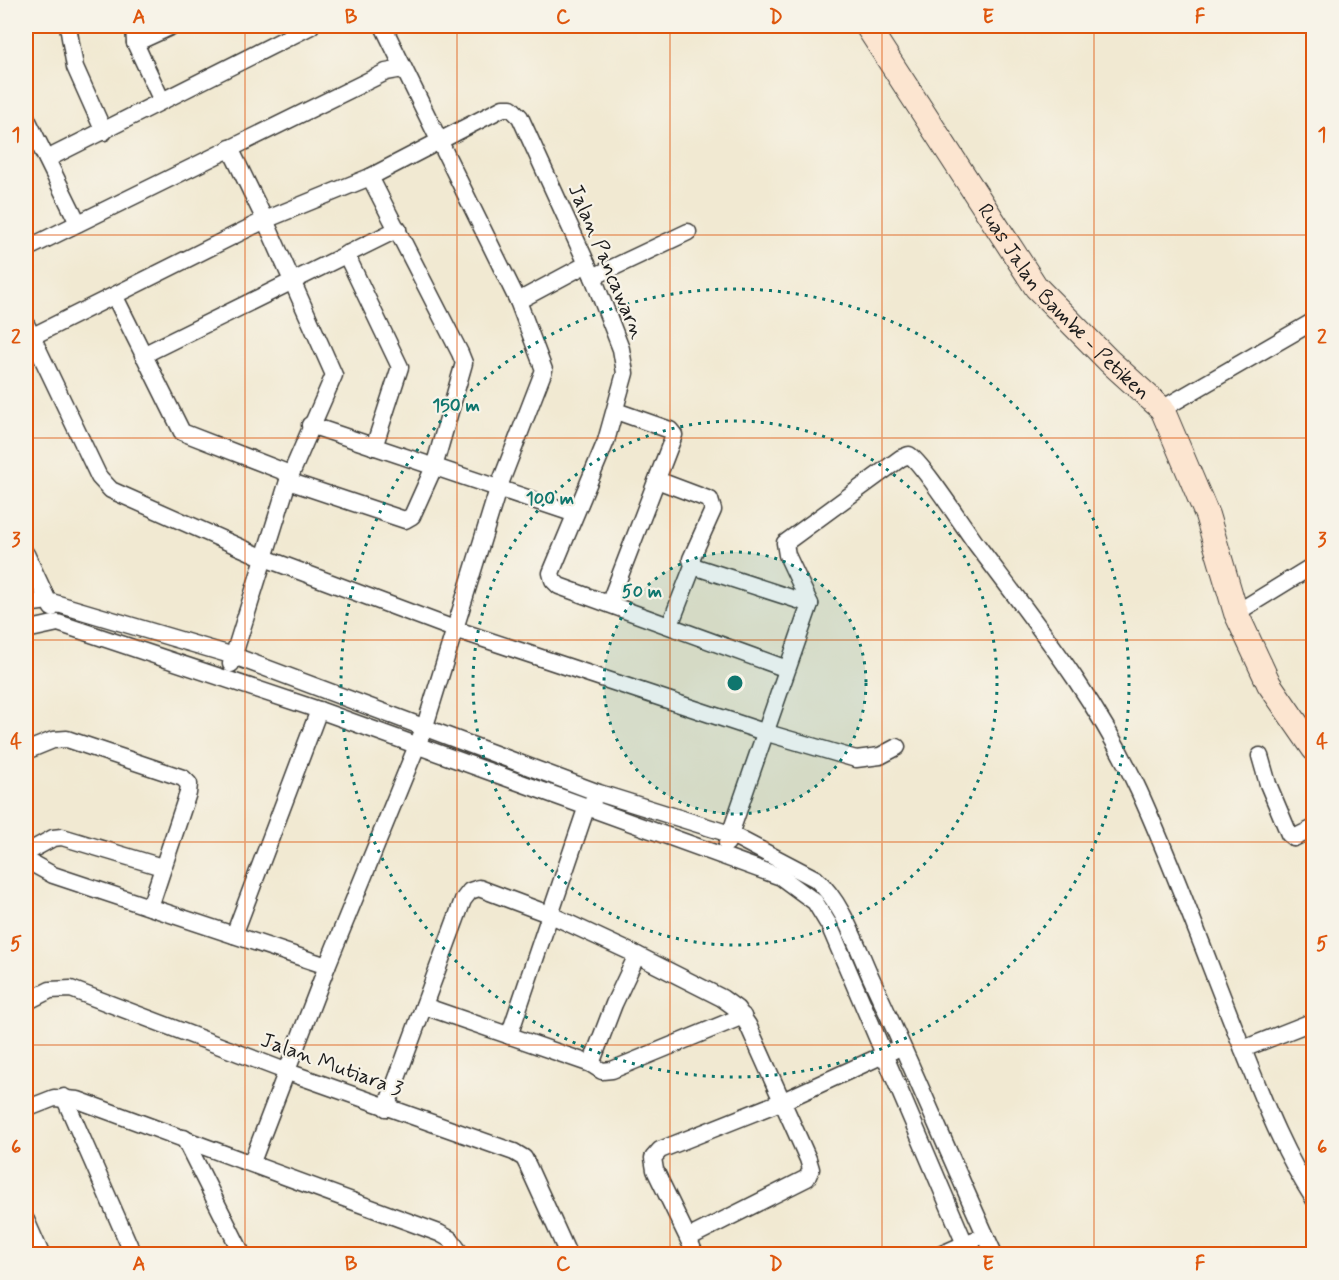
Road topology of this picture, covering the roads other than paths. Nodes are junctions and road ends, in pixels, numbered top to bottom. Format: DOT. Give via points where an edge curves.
graph roads {
  1 [pos="68,26"];
  2 [pos="134,26"];
  3 [pos="171,26"];
  4 [pos="311,26"];
  5 [pos="383,26"];
  6 [pos="867,26"];
  7 [pos="135,43"];
  8 [pos="403,69"];
  9 [pos="160,99"];
  10 [pos="26,117"];
  11 [pos="104,132"];
  12 [pos="440,141"];
  13 [pos="230,148"];
  14 [pos="47,159"];
  15 [pos="370,177"];
  16 [pos="265,220"];
  17 [pos="78,223"];
  18 [pos="398,229"];
  19 [pos="688,232"];
  20 [pos="26,249"];
  21 [pos="346,254"];
  22 [pos="590,270"];
  23 [pos="292,279"];
  24 [pos="115,297"];
  25 [pos="518,301"];
  26 [pos="1314,321"];
  27 [pos="28,331"];
  28 [pos="144,355"];
  29 [pos="1162,409"];
  30 [pos="616,411"];
  31 [pos="310,425"];
  32 [pos="374,447"];
  33 [pos="434,467"];
  34 [pos="289,477"];
  35 [pos="657,480"];
  36 [pos="498,489"];
  37 [pos="576,514"];
  38 [pos="26,554"];
  39 [pos="262,557"];
  40 [pos="1314,565"];
  41 [pos="693,566"];
  42 [pos="48,601"];
  43 [pos="26,602"];
  44 [pos="609,604"];
  45 [pos="810,604"];
  46 [pos="1236,614"];
  47 [pos="58,623"];
  48 [pos="670,625"];
  49 [pos="31,628"];
  50 [pos="454,629"];
  51 [pos="234,656"];
  52 [pos="787,669"];
  53 [pos="225,678"];
  54 [pos="319,710"];
  55 [pos="425,726"];
  56 [pos="764,732"];
  57 [pos="416,745"];
  58 [pos="897,747"];
  59 [pos="1314,749"];
  60 [pos="26,751"];
  61 [pos="1260,756"];
  62 [pos="598,793"];
  63 [pos="586,809"];
  64 [pos="1314,828"];
  65 [pos="730,834"];
  66 [pos="26,854"];
  67 [pos="723,856"];
  68 [pos="26,860"];
  69 [pos="162,867"];
  70 [pos="150,907"];
  71 [pos="551,915"];
  72 [pos="234,934"];
  73 [pos="637,955"];
  74 [pos="327,966"];
  75 [pos="26,1002"];
  76 [pos="424,1006"];
  77 [pos="743,1016"];
  78 [pos="1314,1021"];
  79 [pos="509,1036"];
  80 [pos="903,1047"];
  81 [pos="1243,1049"];
  82 [pos="886,1054"];
  83 [pos="591,1064"];
  84 [pos="288,1072"];
  85 [pos="64,1097"];
  86 [pos="783,1101"];
  87 [pos="386,1108"];
  88 [pos="26,1110"];
  89 [pos="184,1138"];
  90 [pos="252,1162"];
  91 [pos="1314,1199"];
  92 [pos="26,1220"];
  93 [pos="985,1234"];
  94 [pos="688,1238"];
  95 [pos="966,1249"];
  96 [pos="41,1254"];
  97 [pos="133,1254"];
  98 [pos="242,1254"];
  99 [pos="461,1254"];
  100 [pos="568,1254"];
  101 [pos="695,1254"];
  102 [pos="942,1254"];
  103 [pos="994,1254"];
  1 -- 11 [label="street" via="75,67"];
  2 -- 7 [label="street"];
  3 -- 7 [label="street"];
  4 -- 9 [label="street"];
  5 -- 8 [label="street"];
  6 -- 29 [label="main road, Ruas Jalan Bambe - Petiken" via="1036,287"];
  7 -- 9 [label="street"];
  8 -- 12 [label="street"];
  8 -- 13 [label="street" via="386,72"];
  9 -- 11 [label="street"];
  10 -- 14 [label="street"];
  11 -- 14 [label="street"];
  12 -- 15 [label="street"];
  12 -- 22 [label="street, Jalan Pancawarn" via="503,108 516,111"];
  12 -- 25 [label="street"];
  13 -- 16 [label="street"];
  13 -- 17 [label="street"];
  14 -- 17 [label="street"];
  15 -- 16 [label="street"];
  15 -- 18 [label="street"];
  16 -- 23 [label="street"];
  16 -- 24 [label="street"];
  17 -- 20 [label="street"];
  18 -- 21 [label="street"];
  18 -- 33 [label="street" via="464,363"];
  19 -- 22 [label="street"];
  21 -- 23 [label="street"];
  21 -- 32 [label="street" via="400,367"];
  22 -- 25 [label="street"];
  22 -- 30 [label="street, Jalan Pancawarn" via="623,361 625,372"];
  23 -- 28 [label="street"];
  23 -- 31 [label="street" via="334,375"];
  24 -- 27 [label="street"];
  24 -- 28 [label="street"];
  25 -- 36 [label="street" via="544,370"];
  26 -- 29 [label="street"];
  27 -- 39 [label="street" via="103,484"];
  28 -- 34 [label="street" via="182,432"];
  29 -- 46 [label="main road, Ruas Jalan Bambe - Petiken" via="1207,515"];
  30 -- 35 [label="street" via="670,430 674,435"];
  30 -- 37 [label="street, Jalan Pancawarn"];
  31 -- 32 [label="street"];
  31 -- 34 [label="street"];
  32 -- 33 [label="street"];
  33 -- 34 [label="street" via="412,516 405,520"];
  33 -- 36 [label="street"];
  34 -- 39 [label="street"];
  35 -- 41 [label="street" via="713,504 691,559"];
  35 -- 44 [label="street"];
  36 -- 37 [label="street"];
  36 -- 50 [label="street"];
  37 -- 44 [label="street, Jalan Pancawarn" via="551,573 553,580 559,586"];
  38 -- 42 [label="street"];
  39 -- 50 [label="street"];
  39 -- 51 [label="street"];
  40 -- 46 [label="street"];
  41 -- 45 [label="street"];
  41 -- 48 [label="street"];
  42 -- 43 [label="street"];
  42 -- 47 [label="street"];
  42 -- 51 [label="street"];
  43 -- 49 [label="street"];
  44 -- 48 [label="street, Jalan Pancawarn"];
  45 -- 52 [label="street"];
  45 -- 81 [label="street" via="785,543 901,459 913,457 1098,712 1138,789"];
  46 -- 59 [label="main road, Ruas Jalan Bambe - Petiken" via="1269,684"];
  47 -- 49 [label="street"];
  47 -- 53 [label="street"];
  48 -- 52 [label="street, Jalan Pancawarn"];
  50 -- 55 [label="street"];
  50 -- 56 [label="street"];
  51 -- 53 [label="street"];
  51 -- 55 [label="street"];
  52 -- 56 [label="street"];
  53 -- 54 [label="street"];
  54 -- 57 [label="street"];
  54 -- 72 [label="street"];
  55 -- 57 [label="street"];
  55 -- 62 [label="street"];
  56 -- 58 [label="street" via="856,759 880,756"];
  56 -- 65 [label="street"];
  57 -- 63 [label="street"];
  57 -- 74 [label="street"];
  60 -- 69 [label="street" via="67,739 183,778 189,784 188,793"];
  61 -- 64 [label="street" via="1289,834 1294,838"];
  62 -- 63 [label="street"];
  62 -- 65 [label="street"];
  63 -- 67 [label="street"];
  63 -- 71 [label="street"];
  65 -- 67 [label="street"];
  65 -- 80 [label="street" via="803,870 825,887 839,908"];
  66 -- 69 [label="street" via="52,838 62,837"];
  67 -- 82 [label="street" via="781,877 815,902"];
  68 -- 70 [label="street" via="52,875"];
  69 -- 70 [label="street"];
  70 -- 72 [label="street"];
  71 -- 73 [label="street"];
  71 -- 76 [label="street" via="480,888 470,891 463,900"];
  71 -- 79 [label="street"];
  72 -- 74 [label="street"];
  73 -- 77 [label="street" via="722,998"];
  73 -- 83 [label="street"];
  74 -- 84 [label="street"];
  75 -- 84 [label="street, Jalan Mutiara 3" via="50,990 71,989"];
  76 -- 79 [label="street"];
  76 -- 87 [label="street"];
  77 -- 83 [label="street" via="612,1070 602,1071"];
  77 -- 86 [label="street"];
  78 -- 81 [label="street"];
  79 -- 83 [label="street"];
  80 -- 82 [label="street"];
  80 -- 93 [label="street"];
  81 -- 91 [label="street" via="1267,1113"];
  82 -- 86 [label="street"];
  82 -- 95 [label="street"];
  84 -- 87 [label="street, Jalan Mutiara 3"];
  84 -- 90 [label="street"];
  85 -- 88 [label="street"];
  85 -- 89 [label="street"];
  85 -- 97 [label="street"];
  86 -- 94 [label="street" via="808,1159 811,1169 807,1178"];
  86 -- 94 [label="street" via="660,1150 653,1158"];
  87 -- 100 [label="street, Jalan Mutiara 3" via="519,1154"];
  89 -- 90 [label="street"];
  89 -- 98 [label="street"];
  90 -- 99 [label="street" via="445,1235"];
  92 -- 96 [label="street"];
  93 -- 95 [label="street"];
  93 -- 103 [label="street"];
  94 -- 101 [label="street"];
  95 -- 102 [label="street"];
}
